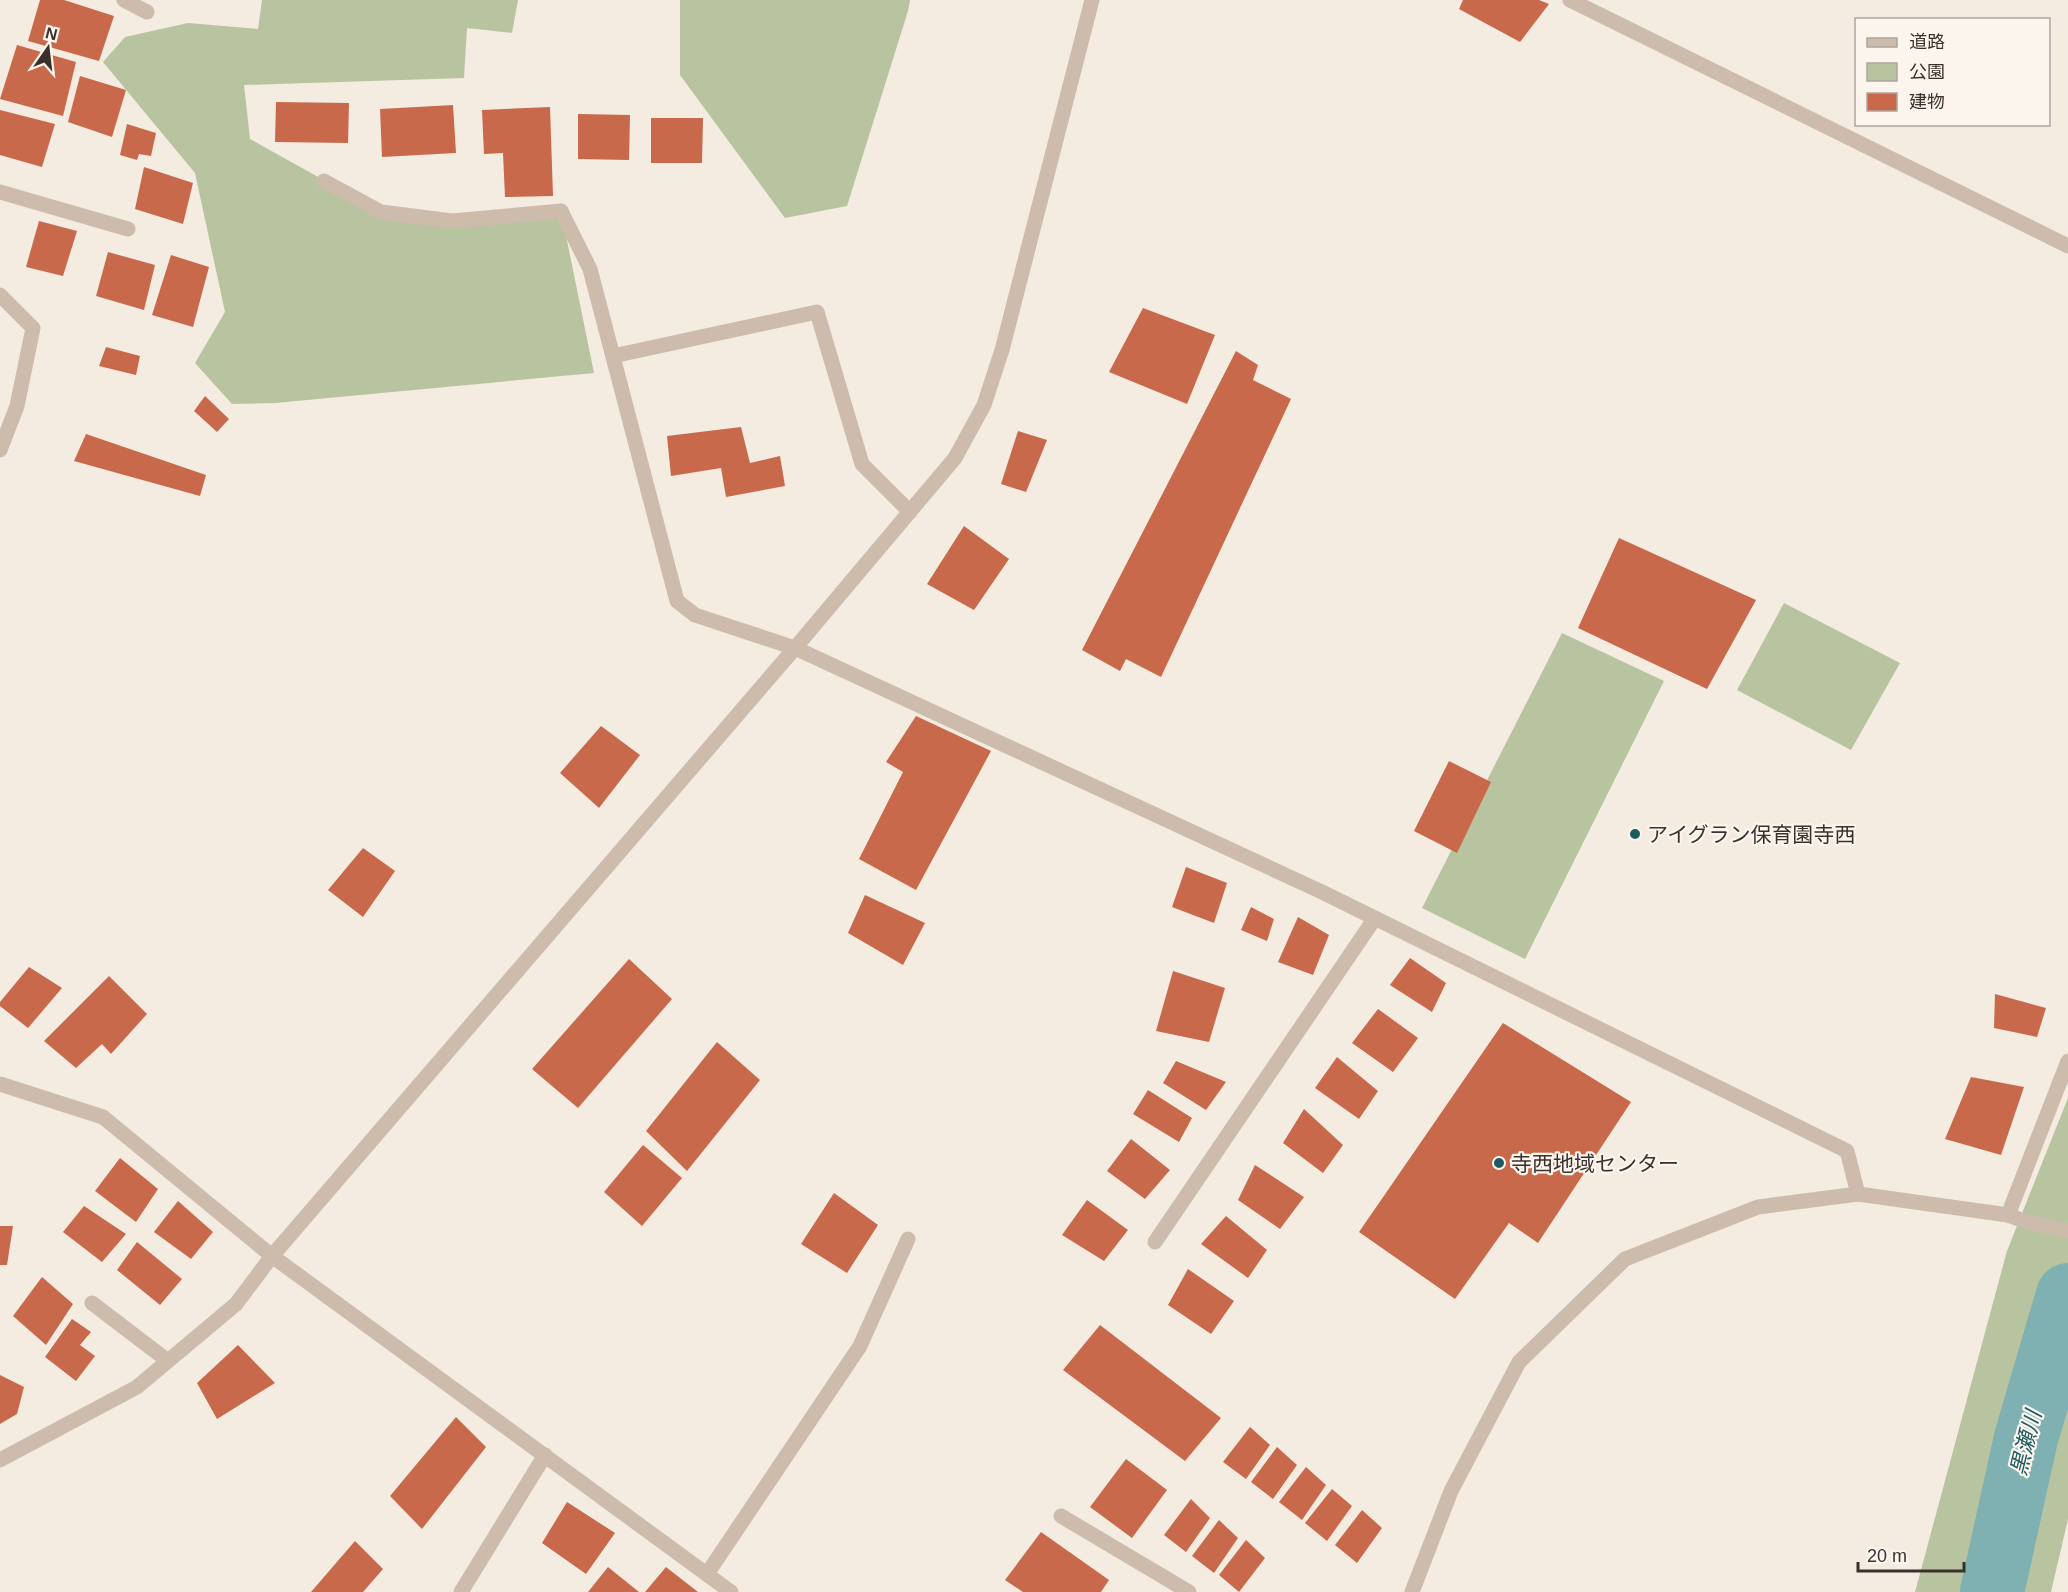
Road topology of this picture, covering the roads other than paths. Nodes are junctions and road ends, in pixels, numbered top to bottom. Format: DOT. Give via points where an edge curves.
graph roads {
  1 [pos="124,0"];
  2 [pos="1092,0"];
  3 [pos="1570,0"];
  4 [pos="147,12"];
  5 [pos="324,181"];
  6 [pos="0,192"];
  7 [pos="128,229"];
  8 [pos="2068,246"];
  9 [pos="0,295"];
  10 [pos="613,356"];
  11 [pos="0,450"];
  12 [pos="909,512"];
  13 [pos="795,648"];
  14 [pos="1375,918"];
  15 [pos="2068,1061"];
  16 [pos="0,1084"];
  17 [pos="1858,1194"];
  18 [pos="2008,1215"];
  19 [pos="2068,1231"];
  20 [pos="908,1239"];
  21 [pos="1155,1242"];
  22 [pos="272,1256"];
  23 [pos="92,1304"];
  24 [pos="168,1361"];
  25 [pos="545,1455"];
  26 [pos="0,1460"];
  27 [pos="1061,1516"];
  28 [pos="707,1574"];
  29 [pos="461,1592"];
  30 [pos="731,1592"];
  31 [pos="1189,1592"];
  32 [pos="1412,1592"];
  1 -- 4 [label="street"];
  2 -- 12 [label="street" via="1002,350 984,405 956,458"];
  3 -- 8 [label="street"];
  5 -- 10 [label="street" via="381,212 452,221 561,211 590,269"];
  6 -- 7 [label="street"];
  9 -- 11 [label="street" via="33,328 17,406"];
  10 -- 12 [label="street" via="817,312 862,464"];
  10 -- 13 [label="street" via="677,601 695,615"];
  12 -- 13 [label="street"];
  13 -- 14 [label="street"];
  13 -- 22 [label="street"];
  14 -- 17 [label="street" via="1847,1151"];
  14 -- 21 [label="street"];
  15 -- 18 [label="street"];
  16 -- 22 [label="street" via="103,1117"];
  17 -- 18 [label="street"];
  17 -- 32 [label="street" via="1758,1207 1625,1259 1519,1362 1451,1491"];
  18 -- 19 [label="street"];
  20 -- 28 [label="street" via="860,1346"];
  22 -- 24 [label="street" via="236,1304"];
  22 -- 25 [label="street"];
  23 -- 24 [label="street"];
  24 -- 26 [label="street" via="137,1387"];
  25 -- 28 [label="street"];
  25 -- 29 [label="street"];
  27 -- 31 [label="street"];
  28 -- 30 [label="street"];
}
